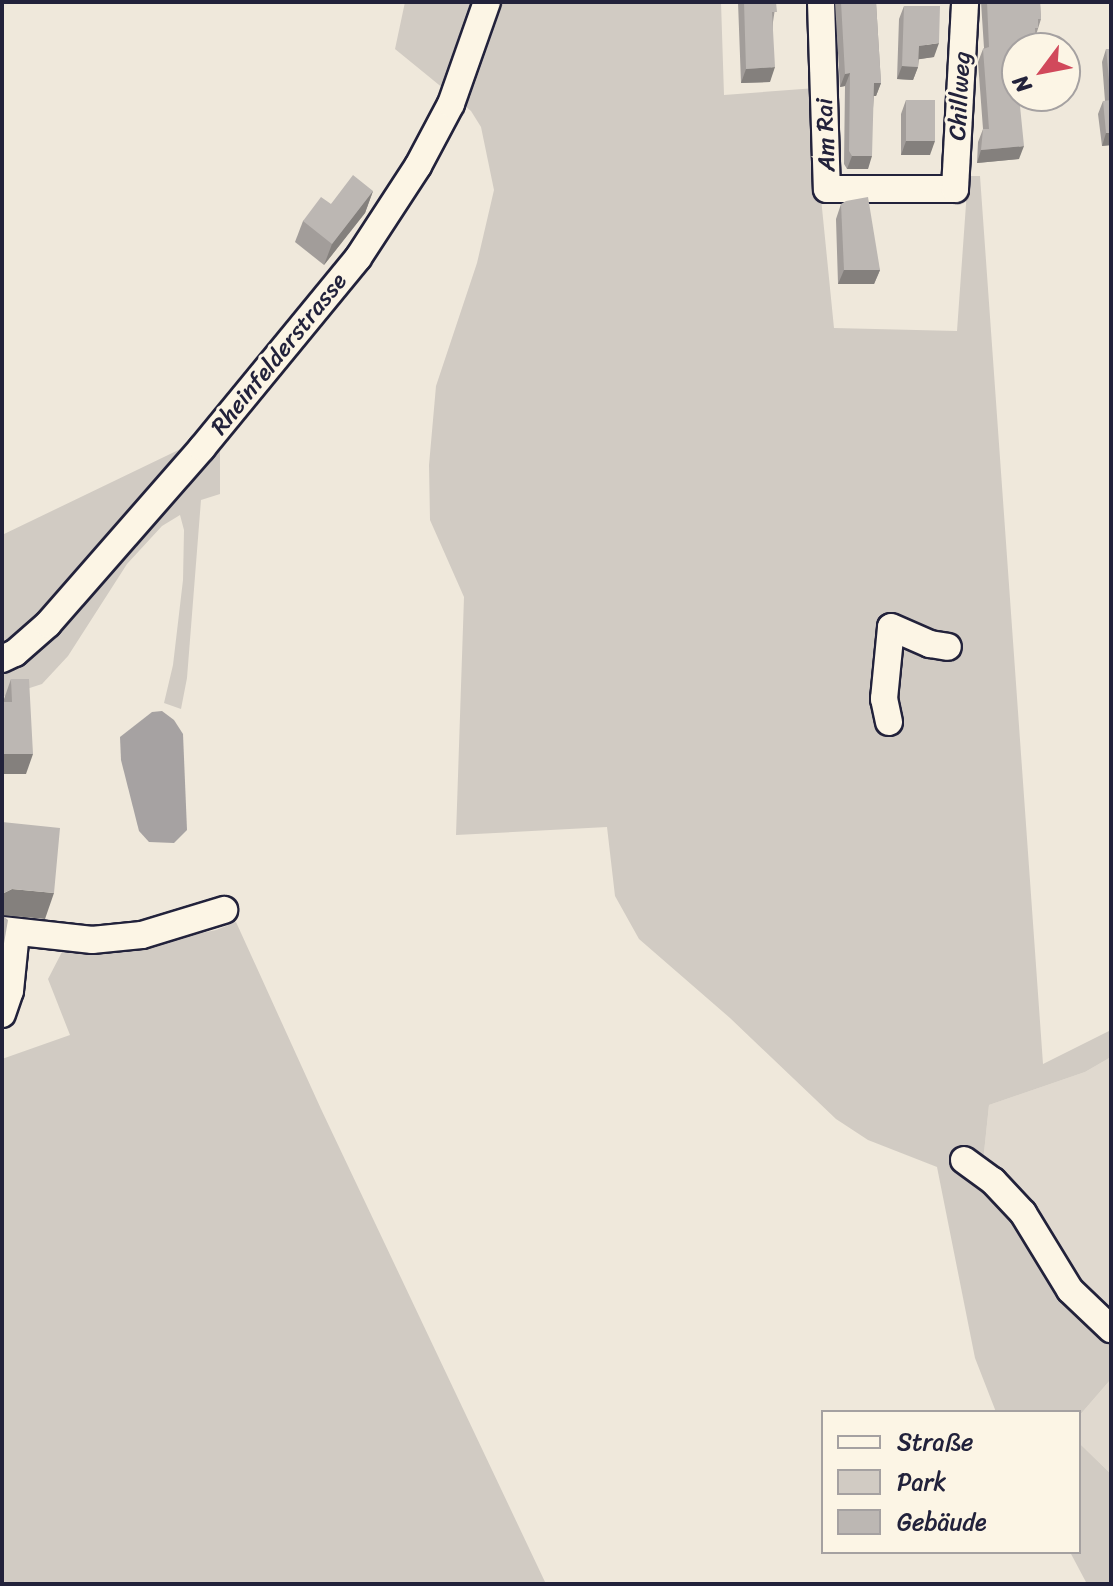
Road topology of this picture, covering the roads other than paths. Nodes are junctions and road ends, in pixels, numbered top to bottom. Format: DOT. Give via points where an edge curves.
graph roads {
  1 [pos="487,2"];
  2 [pos="821,2"];
  3 [pos="965,2"];
  4 [pos="955,189"];
  5 [pos="948,647"];
  6 [pos="2,659"];
  7 [pos="889,722"];
  8 [pos="224,910"];
  9 [pos="9,931"];
  10 [pos="2,1012"];
  11 [pos="964,1160"];
  12 [pos="1111,1329"];
  1 -- 6 [label="street, Rheinfelderstrasse" via="451,104 358,258 48,624"];
  2 -- 4 [label="street, Am Rai" via="827,189"];
  3 -- 4 [label="street, Chillweg"];
  5 -- 7 [label="street" via="891,627 884,699"];
  8 -- 9 [label="street" via="129,937 92,940"];
  9 -- 10 [label="street" via="10,991"];
  11 -- 12 [label="street" via="1023,1213 1070,1290"];
}
